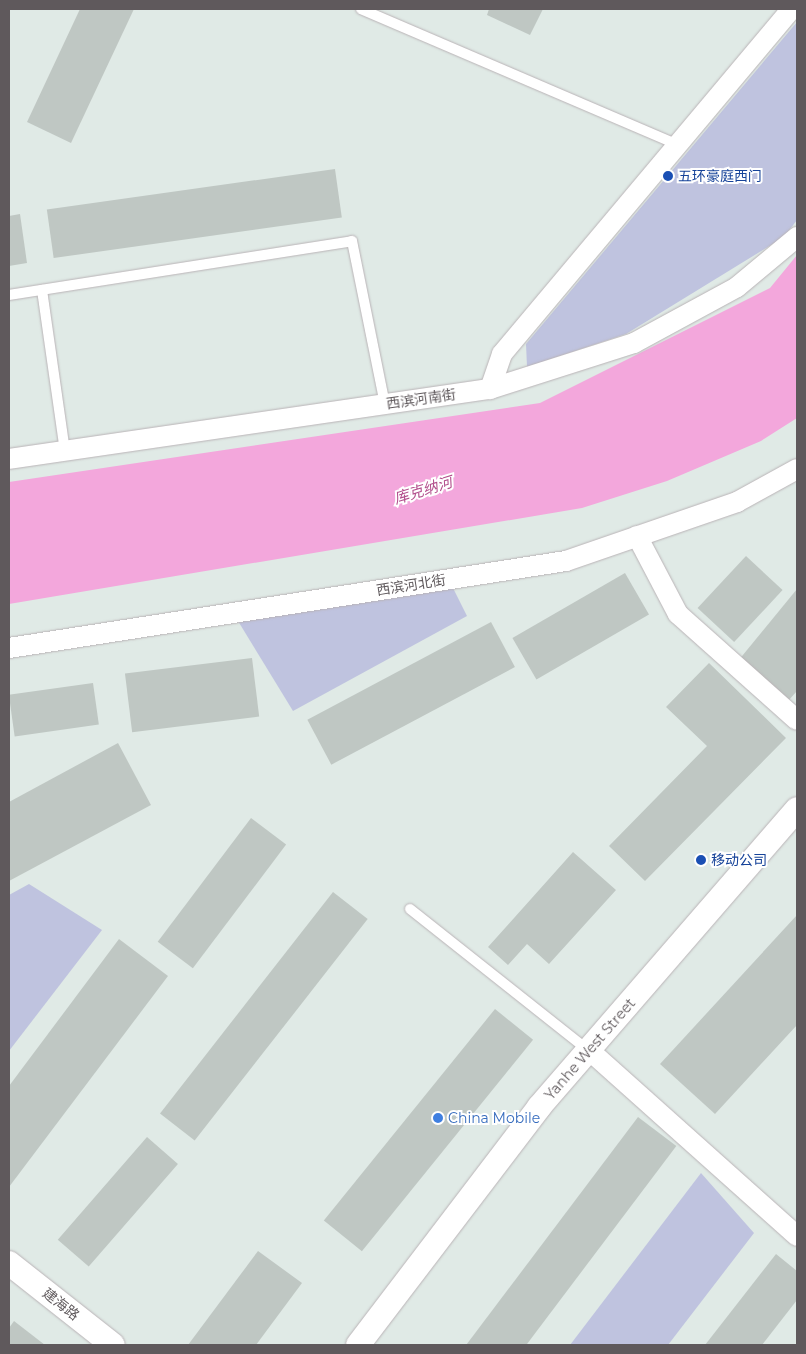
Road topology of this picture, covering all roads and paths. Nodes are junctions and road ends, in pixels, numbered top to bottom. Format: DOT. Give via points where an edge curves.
graph roads {
  1 [pos="361,9"];
  2 [pos="792,9"];
  3 [pos="679,145"];
  4 [pos="797,237"];
  5 [pos="42,290"];
  6 [pos="9,295"];
  7 [pos="490,389"];
  8 [pos="385,404"];
  9 [pos="65,452"];
  10 [pos="9,459"];
  11 [pos="797,469"];
  12 [pos="637,536"];
  13 [pos="9,648"];
  14 [pos="797,720"];
  15 [pos="797,809"];
  16 [pos="410,909"];
  17 [pos="589,1050"];
  18 [pos="797,1236"];
  19 [pos="9,1263"];
  20 [pos="113,1345"];
  21 [pos="358,1345"];
  1 -- 3 [label="lane"];
  2 -- 3 [label="street"];
  3 -- 7 [label="street" via="502,354"];
  4 -- 7 [label="street, 西滨河南街" via="738,287 634,343"];
  5 -- 6 [label="lane"];
  5 -- 8 [label="lane" via="352,241"];
  5 -- 9 [label="lane"];
  7 -- 8 [label="street, 西滨河南街"];
  8 -- 9 [label="street, 西滨河南街"];
  9 -- 10 [label="street, 西滨河南街"];
  11 -- 12 [label="street, 西滨河北街" via="737,502"];
  12 -- 13 [label="street, 西滨河北街" via="566,561"];
  12 -- 14 [label="street" via="678,614"];
  15 -- 17 [label="street, Yanhe West Street"];
  16 -- 17 [label="lane"];
  17 -- 18 [label="street"];
  17 -- 21 [label="street, Yanhe West Street" via="539,1107"];
  19 -- 20 [label="street, 建海路"];
}
